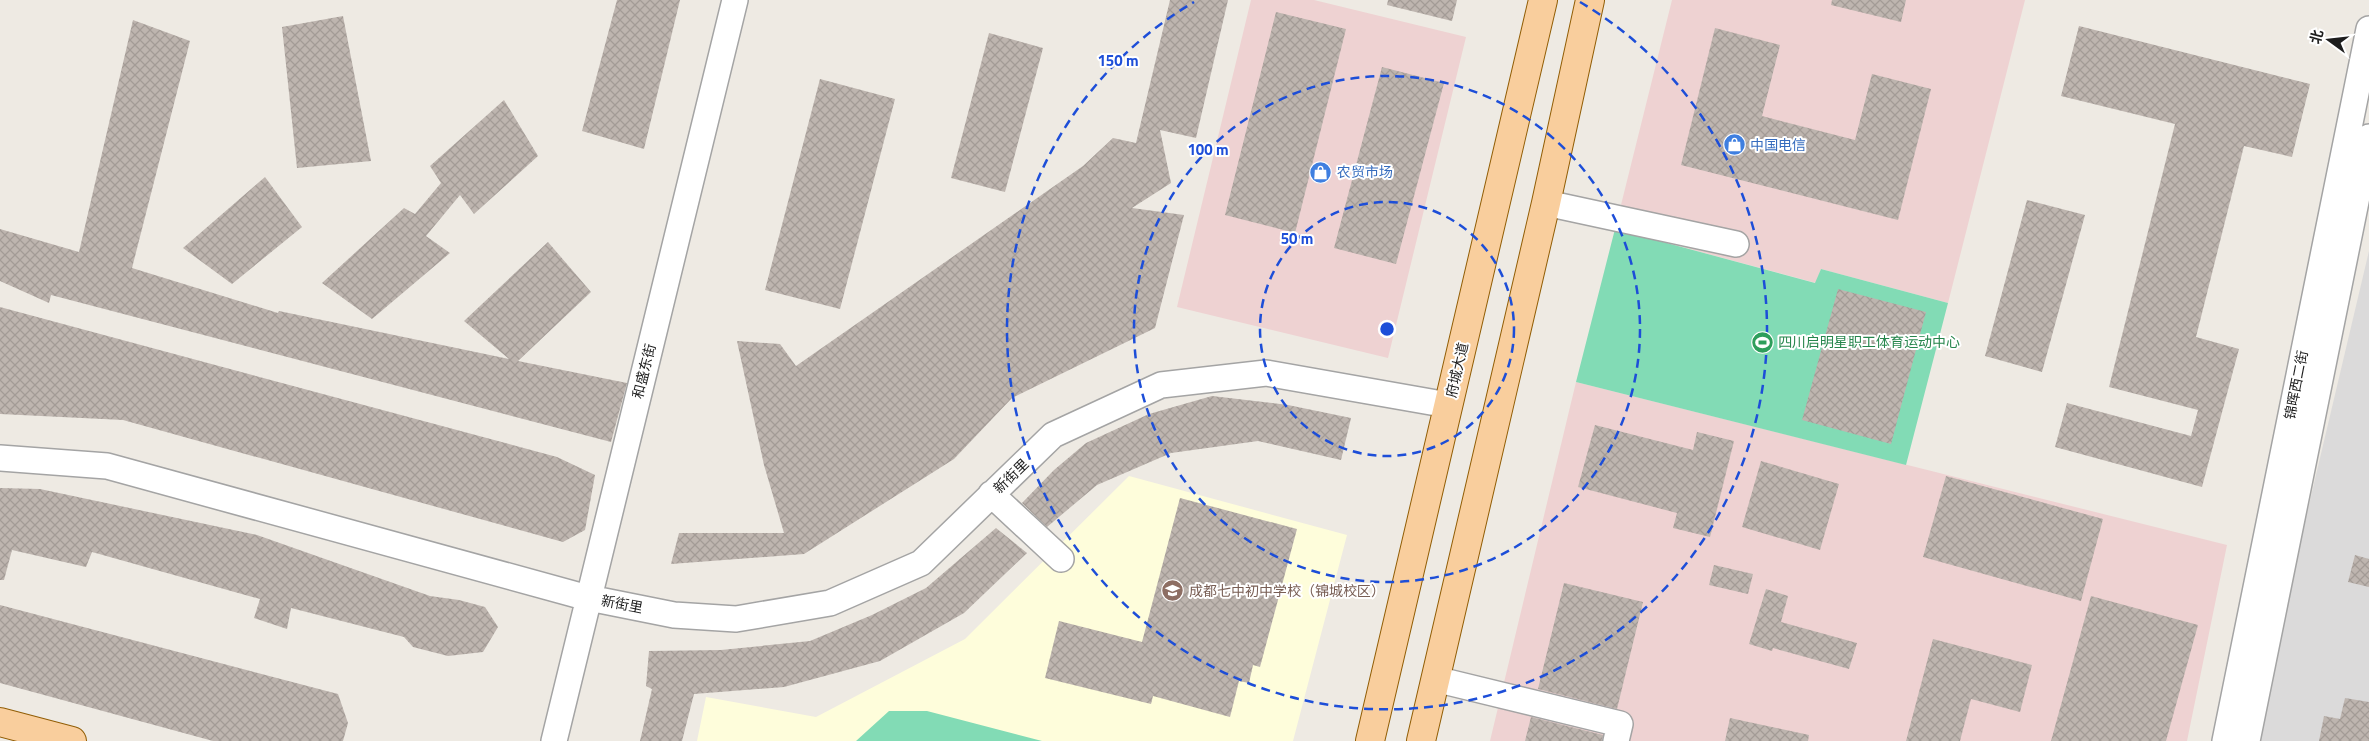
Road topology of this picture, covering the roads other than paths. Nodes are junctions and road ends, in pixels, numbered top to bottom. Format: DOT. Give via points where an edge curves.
graph roads {
  1 [pos="735,0"];
  2 [pos="1543,0"];
  3 [pos="1590,0"];
  4 [pos="2369,29"];
  5 [pos="2369,136"];
  6 [pos="1546,203"];
  7 [pos="1736,244"];
  8 [pos="1448,405"];
  9 [pos="0,458"];
  10 [pos="991,494"];
  11 [pos="1061,559"];
  12 [pos="589,598"];
  13 [pos="1435,679"];
  14 [pos="0,722"];
  15 [pos="72,741"];
  16 [pos="554,741"];
  17 [pos="1370,741"];
  18 [pos="1420,741"];
  19 [pos="1616,741"];
  20 [pos="2225,741"];
  21 [pos="2247,741"];
  1 -- 12 [label="street, 和盛东街"];
  2 -- 8 [label="main road, 府城大道"];
  3 -- 6 [label="main road"];
  4 -- 20 [label="street, 锦晖西二街"];
  5 -- 21 [label="street, 锦晖西二街"];
  6 -- 7 [label="street"];
  6 -- 13 [label="main road"];
  8 -- 10 [label="street, 新街里" via="1266,373 1161,386 1053,435"];
  8 -- 17 [label="main road, 府城大道"];
  9 -- 12 [label="street, 新街里" via="107,466"];
  10 -- 11 [label="street"];
  10 -- 12 [label="street, 新街里" via="921,563 830,603 736,619 674,615"];
  12 -- 16 [label="street, 和盛东街"];
  13 -- 18 [label="main road"];
  13 -- 19 [label="street" via="1620,724"];
  14 -- 15 [label="main road"];
}
